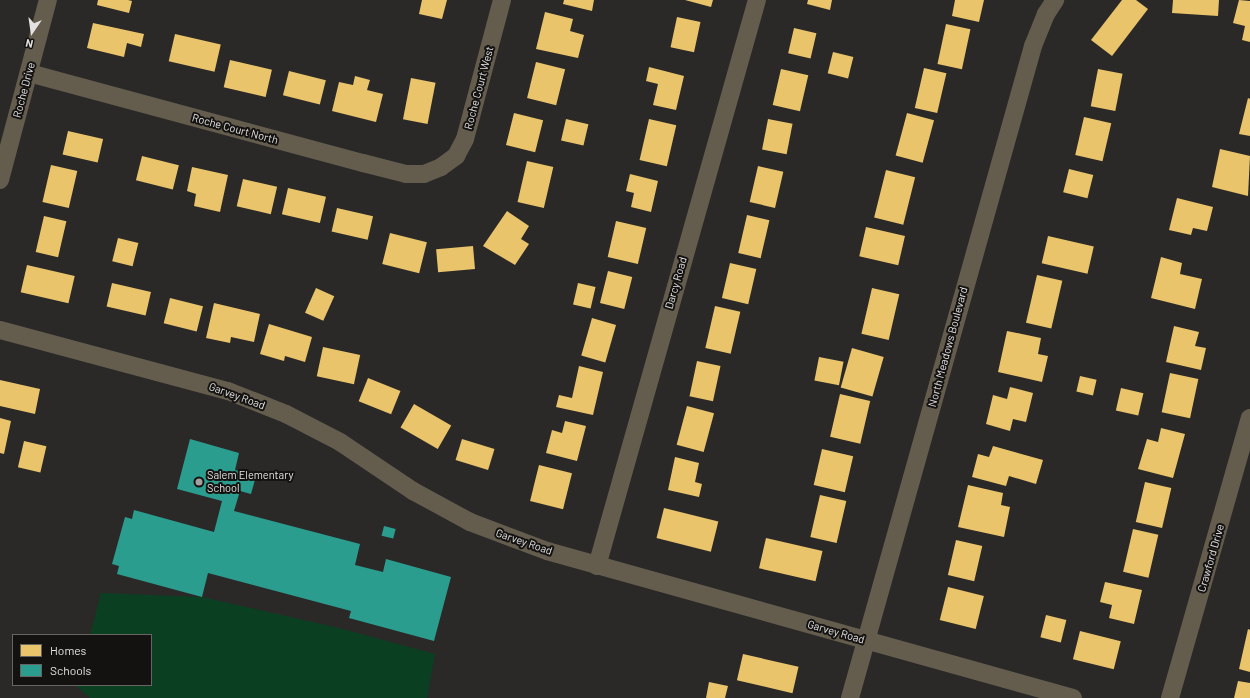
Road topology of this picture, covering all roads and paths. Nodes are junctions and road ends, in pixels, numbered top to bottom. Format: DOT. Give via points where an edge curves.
graph roads {
  1 [pos="48,0"];
  2 [pos="502,0"];
  3 [pos="757,0"];
  4 [pos="1055,0"];
  5 [pos="29,73"];
  6 [pos="441,167"];
  7 [pos="0,180"];
  8 [pos="0,330"];
  9 [pos="1250,418"];
  10 [pos="597,566"];
  11 [pos="866,640"];
  12 [pos="850,698"];
  13 [pos="1073,698"];
  14 [pos="1170,698"];
  1 -- 5 [label="street, Roche Drive"];
  2 -- 6 [label="street, Roche Court West" via="465,139 456,156"];
  3 -- 10 [label="street, Darcy Road"];
  4 -- 11 [label="street, North Meadows Boulevard" via="1046,14 1033,46"];
  5 -- 6 [label="street, Roche Court North" via="406,174 424,174"];
  5 -- 7 [label="street, Roche Drive"];
  8 -- 10 [label="street, Garvey Road" via="228,391 286,414 340,442 413,491 470,522"];
  9 -- 14 [label="street, Crawford Drive"];
  10 -- 11 [label="street, Garvey Road"];
  11 -- 12 [label="street, North Meadows Boulevard"];
  11 -- 13 [label="street, Garvey Road"];
}
